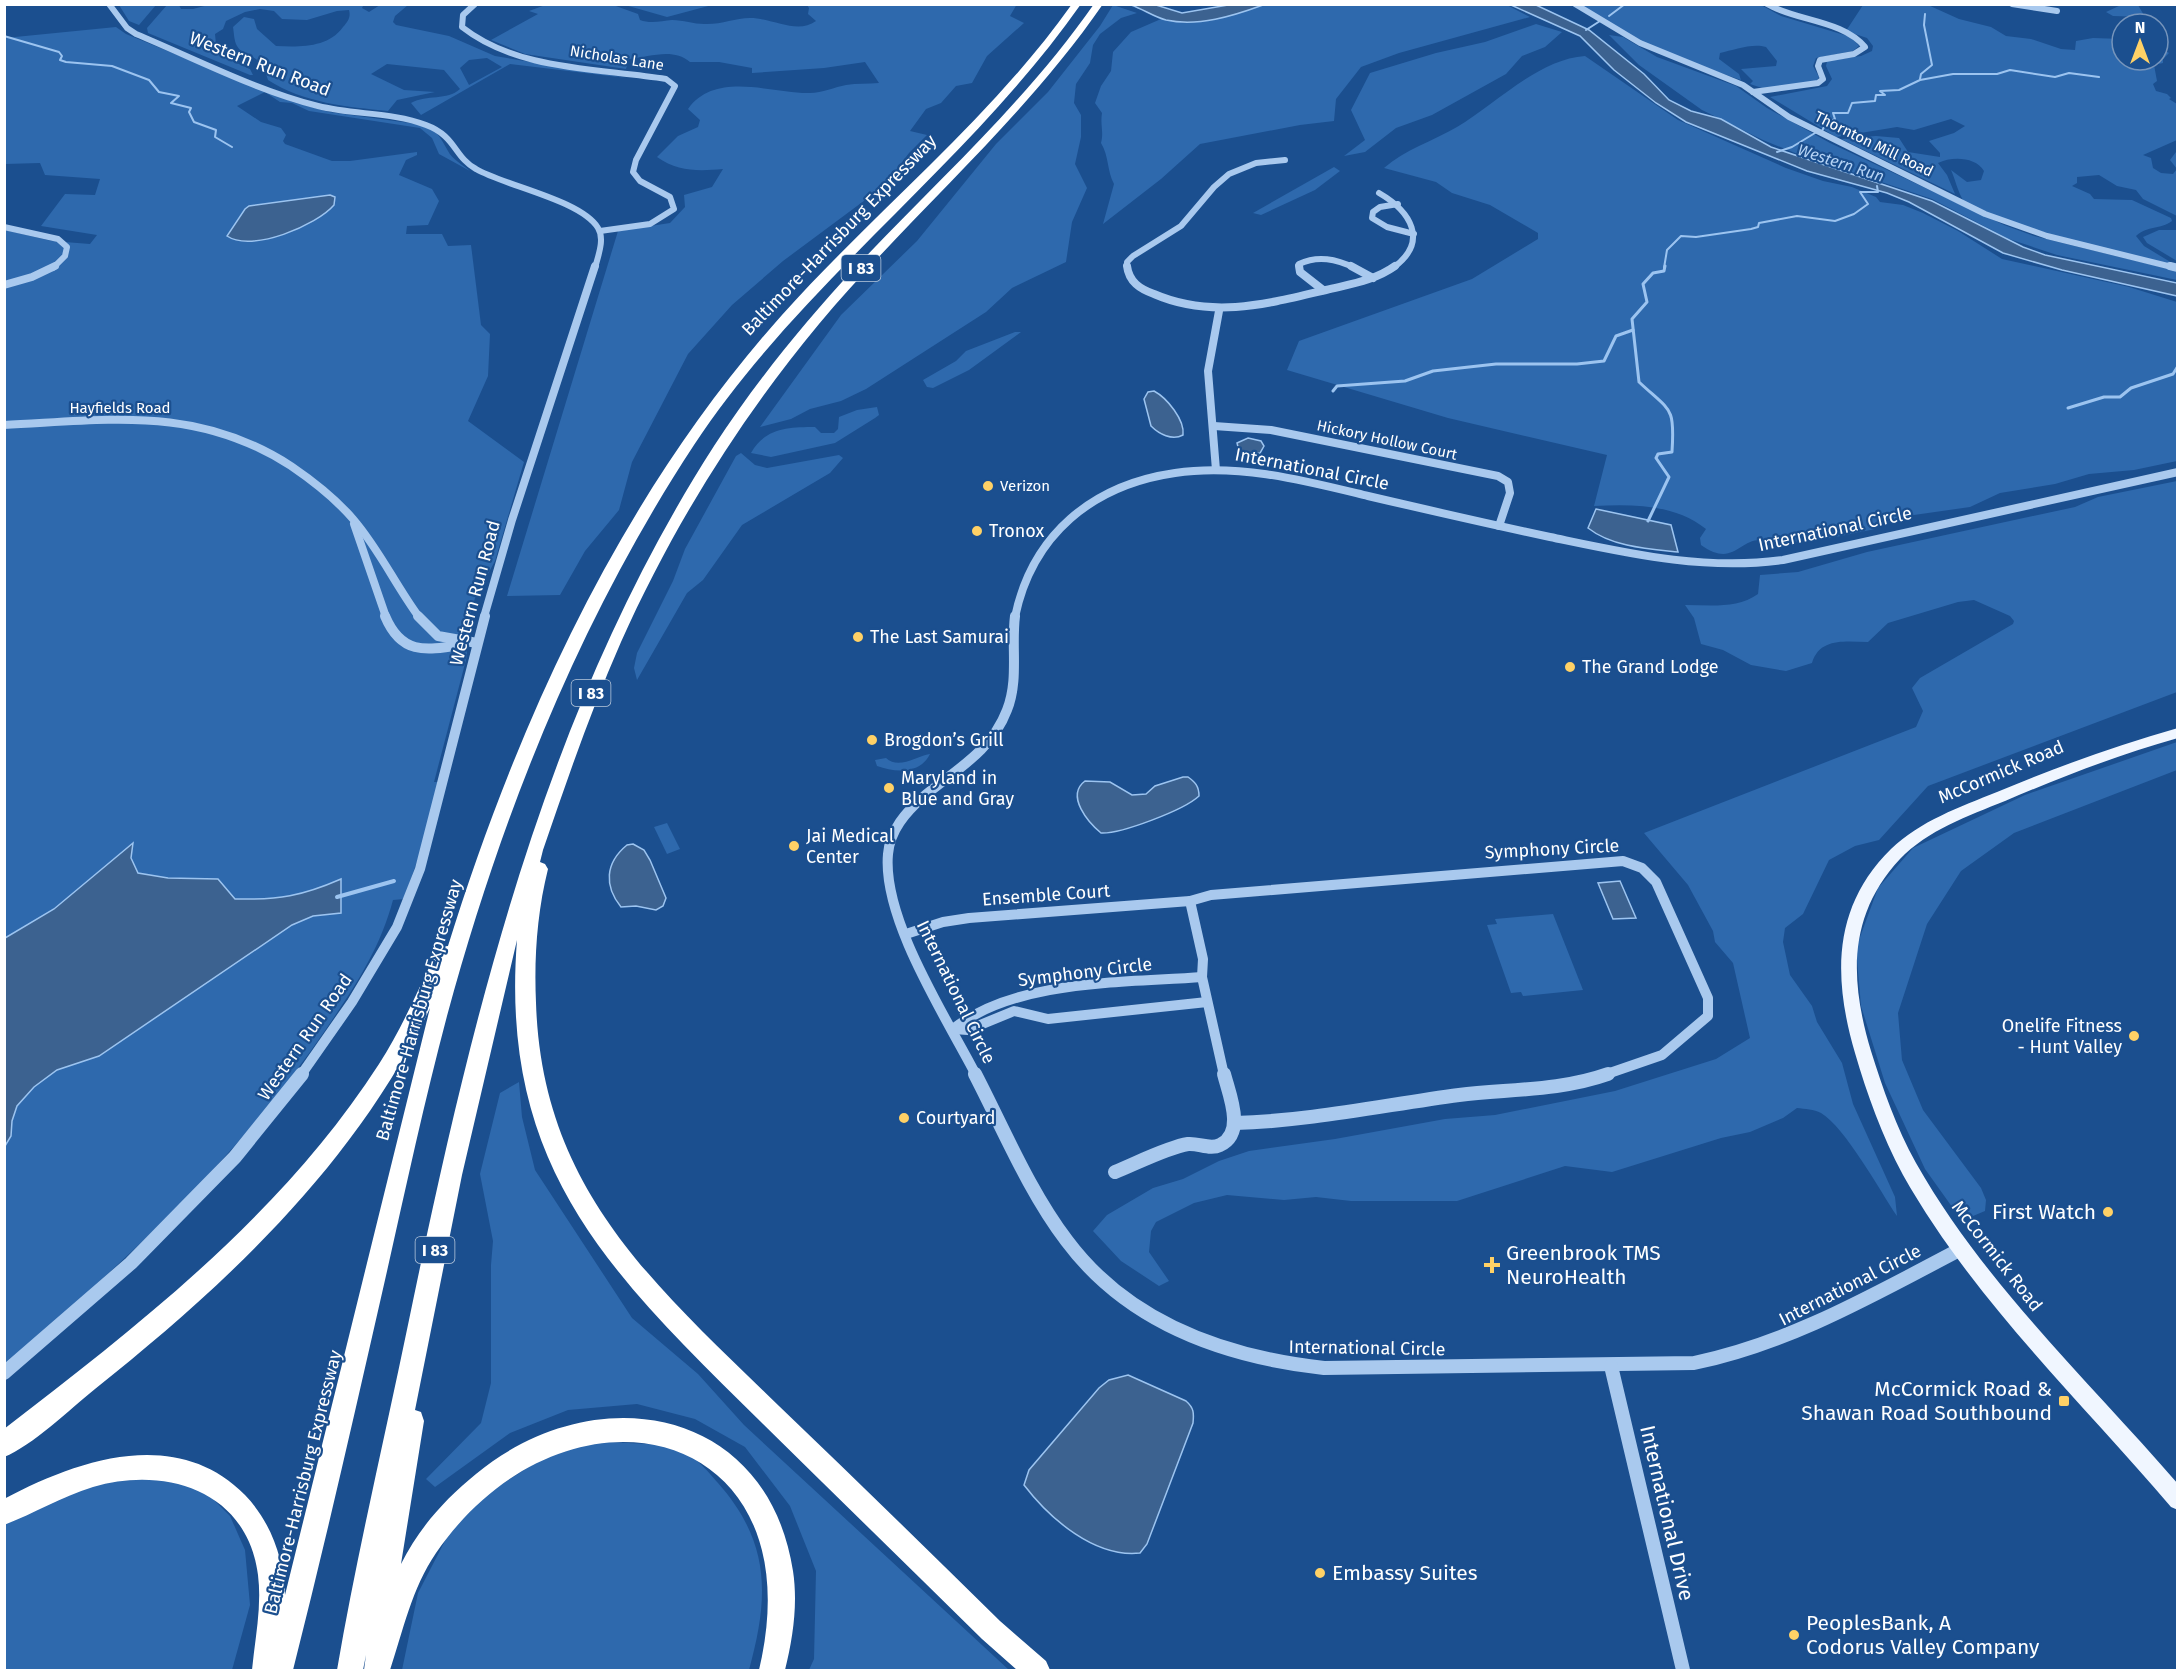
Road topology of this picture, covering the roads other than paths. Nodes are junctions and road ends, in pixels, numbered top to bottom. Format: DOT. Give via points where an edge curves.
graph roads {
  1 [pos="109,4"];
  2 [pos="475,4"];
  3 [pos="1077,4"];
  4 [pos="1575,4"];
  5 [pos="1767,4"];
  6 [pos="2012,4"];
  7 [pos="1099,5"];
  8 [pos="2057,11"];
  9 [pos="1753,92"];
  10 [pos="1285,160"];
  11 [pos="1379,193"];
  12 [pos="1398,204"];
  13 [pos="4,227"];
  14 [pos="600,231"];
  15 [pos="1414,234"];
  16 [pos="2178,268"];
  17 [pos="1373,278"];
  18 [pos="4,285"];
  19 [pos="1323,290"];
  20 [pos="1219,311"];
  21 [pos="4,425"];
  22 [pos="1214,426"];
  23 [pos="1216,470"];
  24 [pos="2178,472"];
  25 [pos="352,518"];
  26 [pos="1499,526"];
  27 [pos="477,643"];
  28 [pos="2178,734"];
  29 [pos="539,833"];
  30 [pos="474,892"];
  31 [pos="1190,901"];
  32 [pos="906,934"];
  33 [pos="1202,977"];
  34 [pos="1207,1002"];
  35 [pos="1011,1006"];
  36 [pos="953,1029"];
  37 [pos="1235,1123"];
  38 [pos="1115,1172"];
  39 [pos="1959,1250"];
  40 [pos="432,1263"];
  41 [pos="1611,1366"];
  42 [pos="4,1373"];
  43 [pos="4,1445"];
  44 [pos="2178,1500"];
  45 [pos="4,1512"];
  46 [pos="265,1671"];
  47 [pos="280,1671"];
  48 [pos="350,1671"];
  49 [pos="371,1671"];
  50 [pos="377,1671"];
  51 [pos="772,1671"];
  52 [pos="1037,1671"];
  53 [pos="1683,1671"];
  1 -- 14 [label="street, Western Run Road" via="136,34 291,97 326,108 409,120 440,130 465,163 585,214"];
  2 -- 14 [label="street, Nicholas Lane" via="463,15 462,27 474,38 498,48 539,60 666,79 675,86 633,172 640,181 670,197 674,209 653,223"];
  3 -- 30 [label="highway, Baltimore-Harrisburg Expressway / I 83" via="1054,40 1011,91 773,331 688,444 638,524 574,643 525,752"];
  4 -- 9 [label="street, Thornton Mill Road" via="1662,54 1731,79"];
  5 -- 9 [label="street" via="1786,15 1852,35 1865,47 1860,52 1820,60 1823,79 1818,83"];
  6 -- 8 [label="street"];
  7 -- 29 [label="highway, I 83" via="1062,58 1013,115 822,311 731,431 671,529 613,643 573,737"];
  9 -- 16 [label="street, Thornton Mill Road" via="1789,117 2002,221"];
  10 -- 20 [label="street" via="1257,162 1231,173 1215,185 1180,228 1127,262 1129,280 1139,287 1174,303"];
  11 -- 12 [label="street"];
  12 -- 15 [label="street"];
  12 -- 15 [label="street" via="1380,207 1372,218 1387,227"];
  13 -- 18 [label="street" via="58,239 67,247 64,258 48,270"];
  14 -- 27 [label="street, Western Run Road" via="595,267 512,520"];
  15 -- 17 [label="street" via="1400,263"];
  17 -- 19 [label="street"];
  17 -- 19 [label="street" via="1328,258 1313,258 1299,264 1300,272"];
  19 -- 20 [label="street" via="1253,308"];
  20 -- 22 [label="street" via="1208,371"];
  21 -- 25 [label="street, Hayfields Road" via="157,421 212,429 273,456 319,488"];
  22 -- 23 [label="street"];
  22 -- 26 [label="street, Hickory Hollow Court" via="1271,430 1498,476 1508,482 1510,493"];
  23 -- 26 [label="street, International Circle" via="1270,476"];
  23 -- 32 [label="street, International Circle" via="1159,475 1114,489 1077,510 1045,546 1024,584 1016,610 1013,692 1001,724 977,755 911,809 891,841 890,882"];
  24 -- 26 [label="street, International Circle" via="1762,564 1664,560"];
  25 -- 27 [label="street, Hayfields Road" via="429,630 449,640"];
  25 -- 27 [label="street" via="393,635 410,646 422,648"];
  27 -- 42 [label="street, Western Run Road" via="414,889 397,927 352,1002 286,1095 202,1191 131,1263"];
  28 -- 39 [label="main road, McCormick Road" via="2067,769 1937,823 1897,852 1870,884 1859,905 1847,954 1847,982 1865,1064 1900,1153"];
  29 -- 40 [label="highway, I 83" via="479,1043"];
  29 -- 52 [label="highway" via="547,840 535,882 528,940 527,1039 537,1097 549,1135 583,1208 634,1280 659,1306"];
  30 -- 43 [label="highway" via="386,1071 312,1173 249,1241 174,1311"];
  30 -- 47 [label="highway, Baltimore-Harrisburg Expressway / I 83" via="411,1119"];
  31 -- 32 [label="street, Ensemble Court" via="969,918"];
  31 -- 33 [label="street" via="1203,960"];
  31 -- 37 [label="street, Symphony Circle" via="1233,892 1623,861 1642,868 1656,882 1708,998 1704,1022 1662,1055 1579,1084"];
  32 -- 36 [label="street, International Circle"];
  33 -- 34 [label="street"];
  33 -- 35 [label="street, Symphony Circle" via="1043,992"];
  34 -- 35 [label="street, Symphony Circle" via="1048,1019"];
  34 -- 37 [label="street"];
  35 -- 36 [label="street, Symphony Circle" via="968,1030"];
  36 -- 41 [label="street, International Circle" via="1037,1192 1068,1243 1109,1286 1179,1332 1236,1355 1297,1366"];
  37 -- 38 [label="street" via="1233,1133 1221,1145 1189,1144"];
  39 -- 41 [label="street, International Circle" via="1789,1336 1753,1350 1694,1363"];
  39 -- 44 [label="main road, McCormick Road"];
  40 -- 48 [label="highway, I 83"];
  40 -- 49 [label="highway" via="406,1461"];
  41 -- 53 [label="street, International Drive"];
  45 -- 46 [label="highway" via="54,1486 112,1469 161,1468 206,1481 240,1505 255,1527 265,1553 273,1596"];
  50 -- 51 [label="highway" via="400,1595 418,1558 460,1504 505,1467 554,1441 600,1429 623,1428 668,1433 715,1456 747,1488 760,1509 778,1558 782,1586 782,1618"];
}
